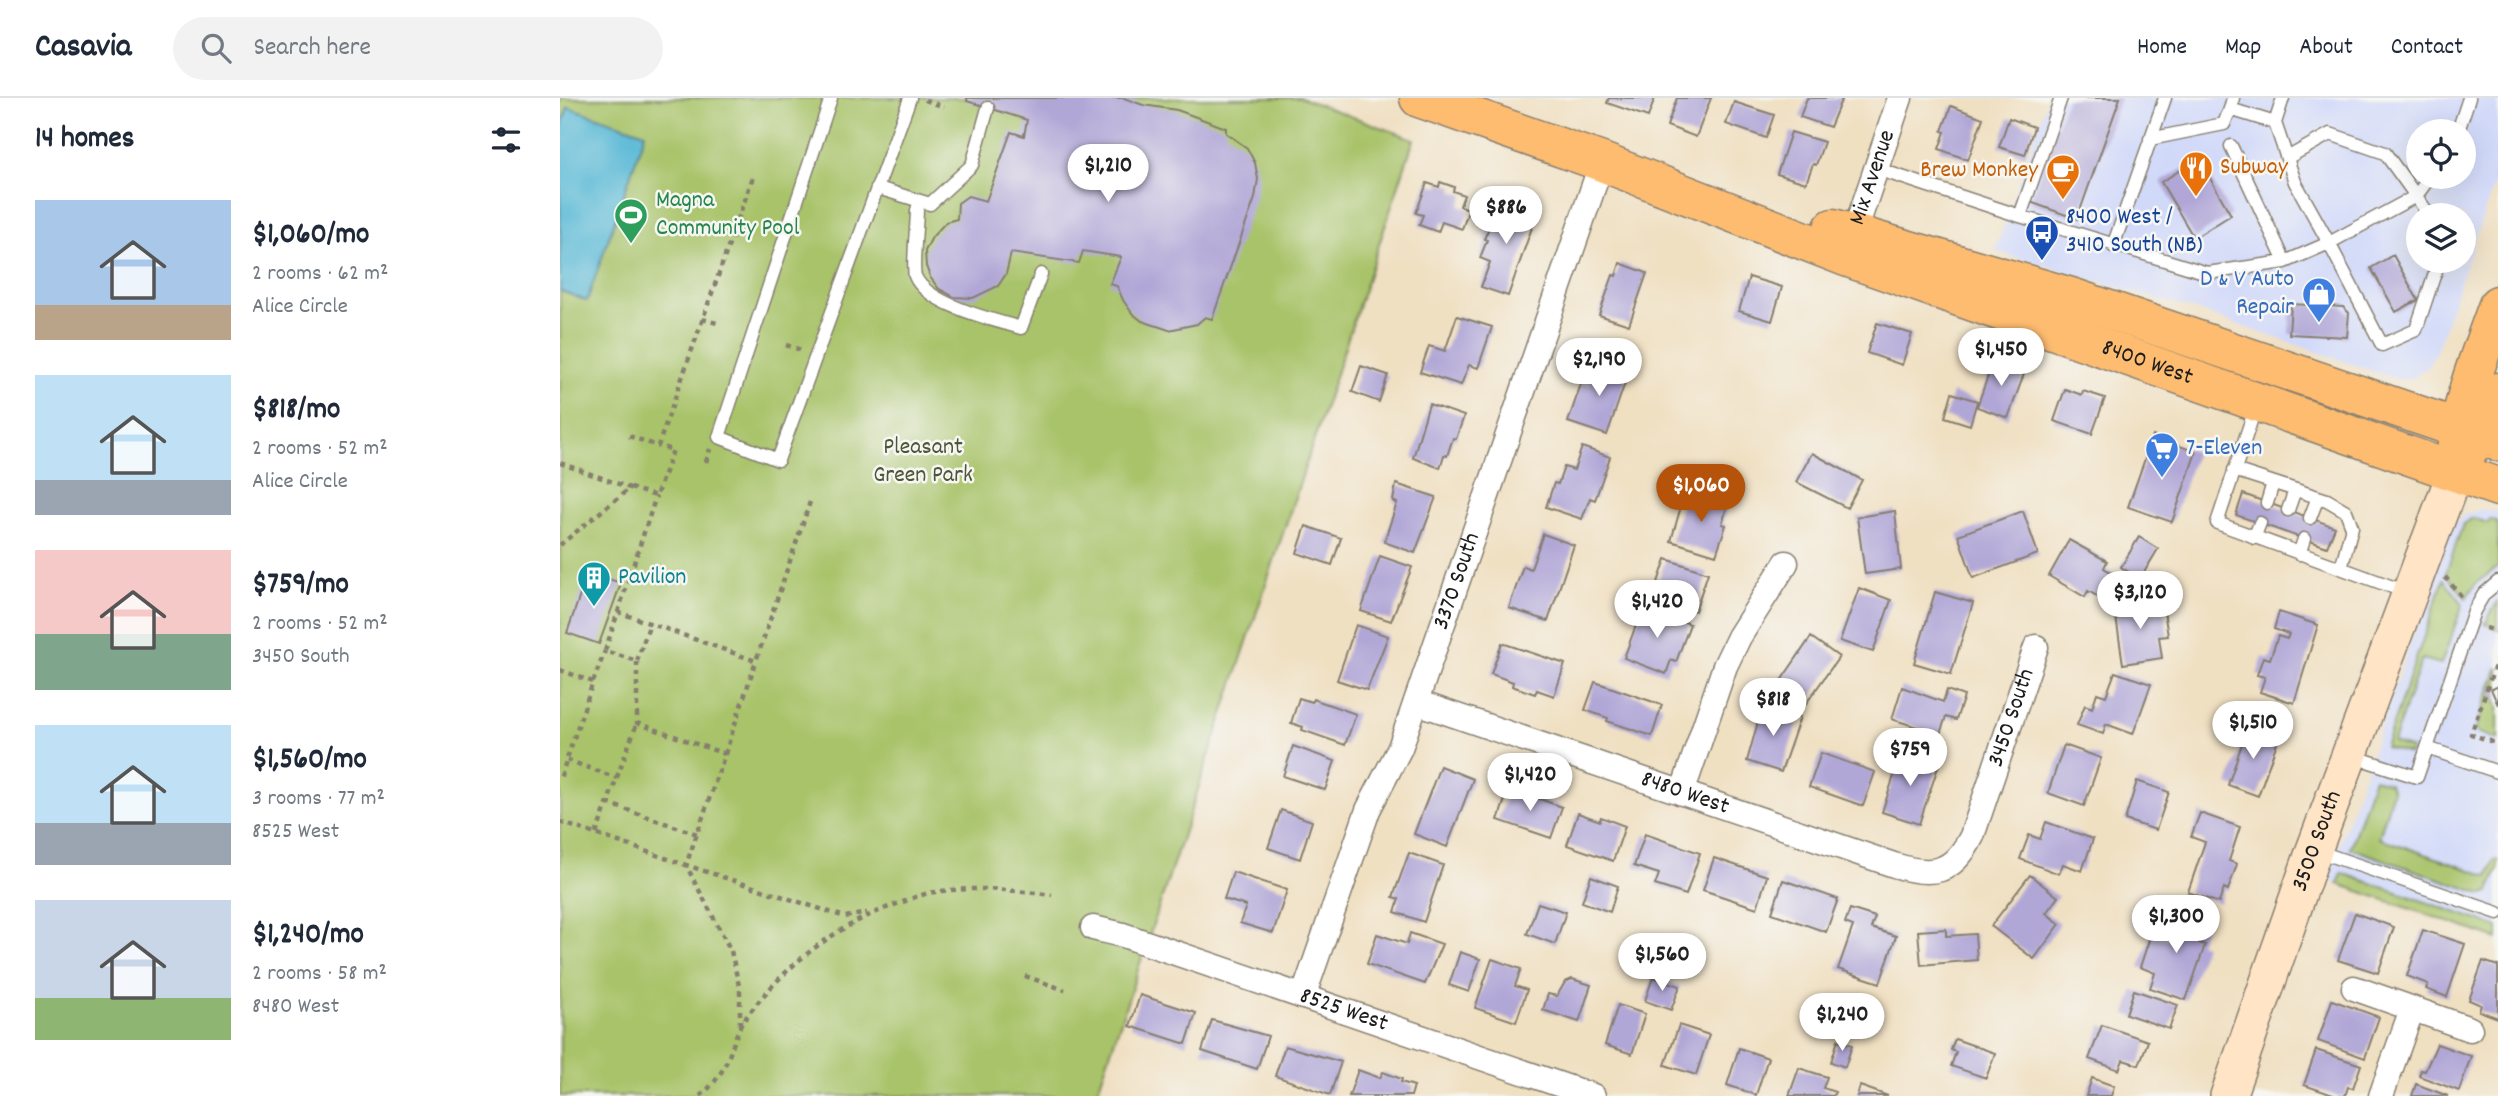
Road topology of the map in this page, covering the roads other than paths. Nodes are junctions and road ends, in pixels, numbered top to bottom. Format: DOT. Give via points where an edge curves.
graph roads {
  1 [pos="831,98"];
  2 [pos="910,98"];
  3 [pos="1419,98"];
  4 [pos="1900,98"];
  5 [pos="2061,98"];
  6 [pos="2165,98"];
  7 [pos="2283,98"];
  8 [pos="2469,98"];
  9 [pos="2231,103"];
  10 [pos="989,108"];
  11 [pos="2462,119"];
  12 [pos="2275,123"];
  13 [pos="2150,139"];
  14 [pos="2231,146"];
  15 [pos="2287,158"];
  16 [pos="1602,162"];
  17 [pos="1877,169"];
  18 [pos="877,188"];
  19 [pos="2421,189"];
  20 [pos="2416,196"];
  21 [pos="920,201"];
  22 [pos="2421,203"];
  23 [pos="2020,216"];
  24 [pos="2329,243"];
  25 [pos="1850,245"];
  26 [pos="2113,246"];
  27 [pos="2285,262"];
  28 [pos="2435,273"];
  29 [pos="1041,274"];
  30 [pos="2498,305"];
  31 [pos="2498,392"];
  32 [pos="2257,402"];
  33 [pos="2478,435"];
  34 [pos="2234,470"];
  35 [pos="2455,472"];
  36 [pos="2273,482"];
  37 [pos="2498,487"];
  38 [pos="2295,489"];
  39 [pos="2318,497"];
  40 [pos="2267,503"];
  41 [pos="2288,510"];
  42 [pos="2310,518"];
  43 [pos="2260,523"];
  44 [pos="2281,531"];
  45 [pos="2254,538"];
  46 [pos="2304,538"];
  47 [pos="2276,545"];
  48 [pos="2299,554"];
  49 [pos="1786,563"];
  50 [pos="2341,569"];
  51 [pos="2498,582"];
  52 [pos="2411,593"];
  53 [pos="2036,647"];
  54 [pos="1416,702"];
  55 [pos="2427,748"];
  56 [pos="2349,755"];
  57 [pos="2498,772"];
  58 [pos="1682,793"];
  59 [pos="2314,850"];
  60 [pos="1954,863"];
  61 [pos="2498,913"];
  62 [pos="1093,928"];
  63 [pos="2354,988"];
  64 [pos="1303,997"];
  65 [pos="2412,1009"];
  66 [pos="2470,1029"];
  67 [pos="1594,1096"];
  68 [pos="2228,1096"];
  69 [pos="2381,1096"];
  1 -- 18 [label="lane" via="719,437 778,460"];
  2 -- 18 [label="lane"];
  3 -- 16 [label="main road, 8400 West"];
  4 -- 17 [label="street, Mix Avenue"];
  5 -- 23 [label="lane"];
  6 -- 13 [label="lane"];
  7 -- 12 [label="lane"];
  8 -- 11 [label="lane"];
  9 -- 12 [label="lane"];
  9 -- 13 [label="lane" via="2224,124"];
  10 -- 21 [label="lane" via="972,165 930,204"];
  12 -- 15 [label="lane"];
  13 -- 26 [label="lane"];
  14 -- 27 [label="lane"];
  15 -- 20 [label="lane" via="2330,134 2385,153"];
  15 -- 24 [label="lane"];
  16 -- 25 [label="main road, 8400 West" via="1740,203"];
  16 -- 54 [label="street, 3370 South"];
  17 -- 23 [label="lane"];
  17 -- 25 [label="street, Mix Avenue"];
  18 -- 21 [label="lane"];
  19 -- 20 [label="lane"];
  20 -- 22 [label="lane"];
  20 -- 24 [label="lane"];
  21 -- 29 [label="lane" via="915,275 930,295 1021,328"];
  23 -- 26 [label="lane"];
  24 -- 27 [label="lane"];
  24 -- 28 [label="lane" via="2382,345 2416,330"];
  25 -- 32 [label="main road, 8400 West"];
  25 -- 33 [label="main road, 8400 West" via="2084,302"];
  26 -- 27 [label="lane" via="2207,274"];
  30 -- 33 [label="main road, 3500 South"];
  31 -- 33 [label="main road, 3500 South"];
  32 -- 34 [label="lane"];
  32 -- 35 [label="main road, 8400 West"];
  33 -- 35 [label="main road, 3500 South"];
  34 -- 36 [label="lane"];
  34 -- 45 [label="lane" via="2217,523"];
  35 -- 37 [label="main road, 8400 West"];
  35 -- 52 [label="street, 3500 South"];
  36 -- 38 [label="lane"];
  36 -- 40 [label="lane"];
  38 -- 39 [label="lane"];
  38 -- 41 [label="lane"];
  39 -- 42 [label="lane"];
  39 -- 50 [label="lane" via="2346,511 2349,519"];
  43 -- 45 [label="lane"];
  44 -- 47 [label="lane"];
  45 -- 47 [label="lane"];
  46 -- 48 [label="lane"];
  47 -- 48 [label="lane"];
  48 -- 50 [label="lane"];
  49 -- 58 [label="street" via="1730,656"];
  50 -- 52 [label="lane"];
  51 -- 55 [label="lane" via="2473,612"];
  52 -- 56 [label="street, 3500 South"];
  53 -- 60 [label="street, 3450 South" via="1972,836"];
  54 -- 58 [label="street, 8480 West"];
  54 -- 64 [label="street, 3370 South" via="1395,761 1368,810"];
  55 -- 56 [label="lane" via="2417,777"];
  55 -- 57 [label="lane"];
  56 -- 59 [label="street, 3500 South"];
  58 -- 60 [label="street, 8480 West" via="1909,870 1940,871"];
  59 -- 61 [label="lane"];
  59 -- 68 [label="street, 3500 South"];
  62 -- 64 [label="street, 8525 West"];
  63 -- 65 [label="street"];
  64 -- 67 [label="street, 8525 West"];
  65 -- 66 [label="street"];
  65 -- 69 [label="street"];
}
